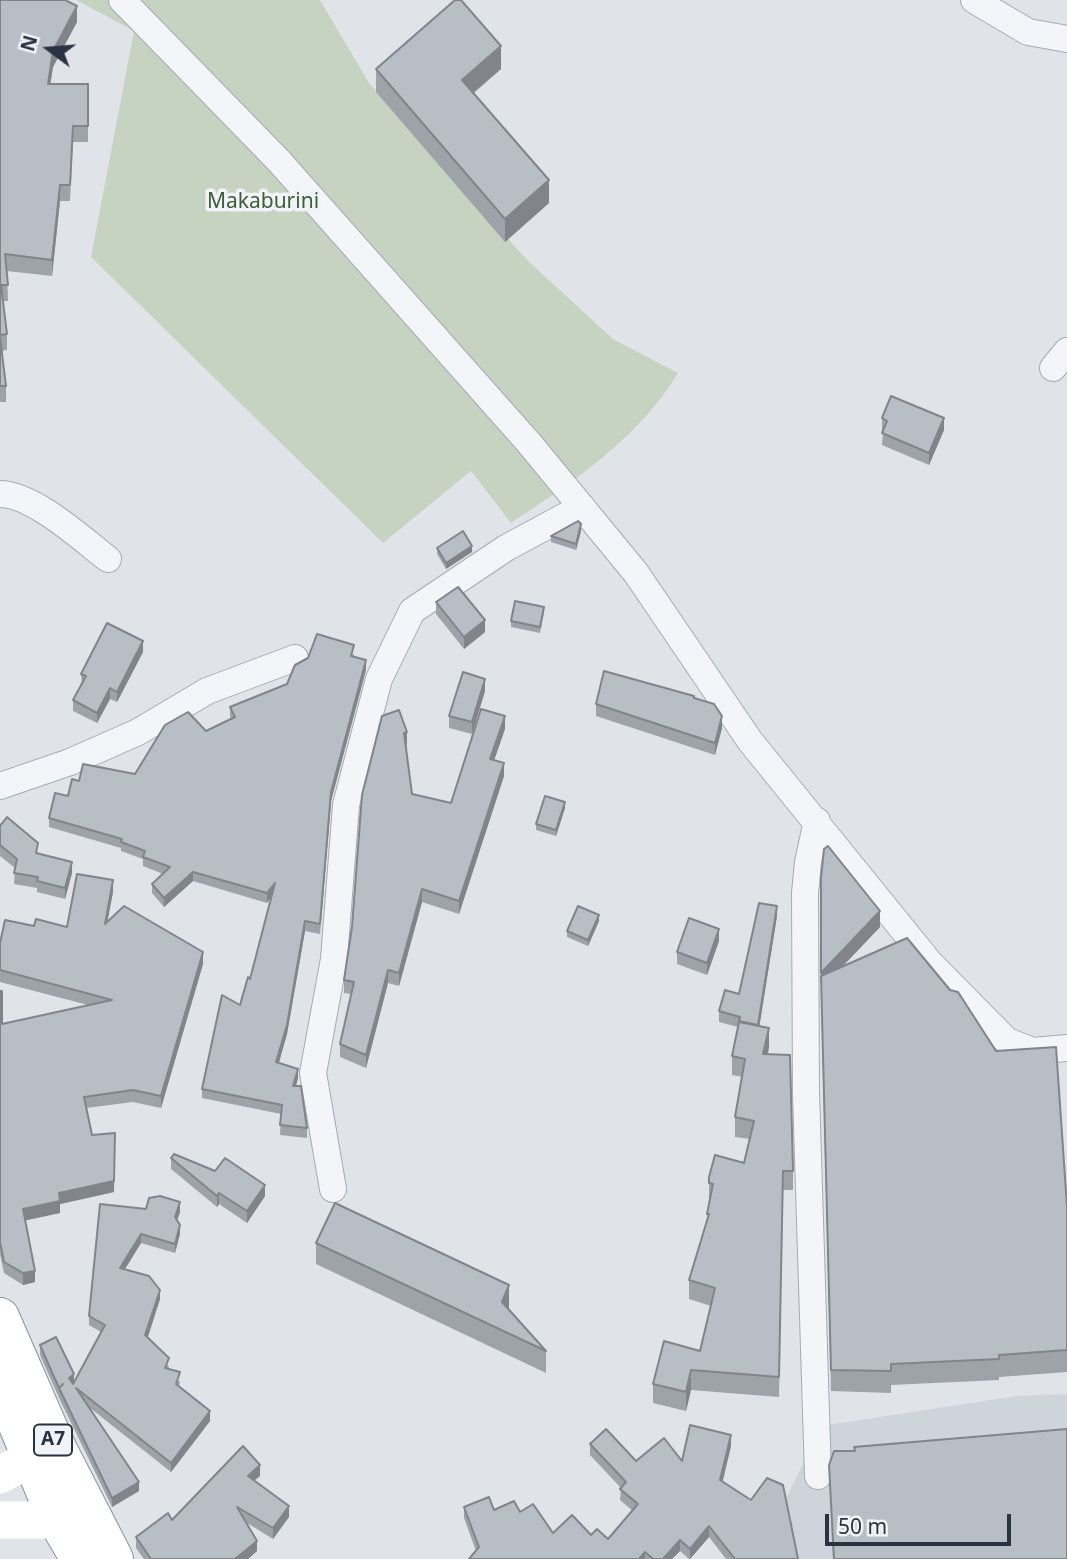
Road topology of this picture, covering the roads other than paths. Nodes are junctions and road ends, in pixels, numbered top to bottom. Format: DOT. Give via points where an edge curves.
graph roads {
  1 [pos="122,0"];
  2 [pos="974,0"];
  3 [pos="1067,39"];
  4 [pos="0,494"];
  5 [pos="582,507"];
  6 [pos="108,559"];
  7 [pos="295,658"];
  8 [pos="0,786"];
  9 [pos="817,821"];
  10 [pos="1067,1048"];
  11 [pos="332,1189"];
  12 [pos="0,1317"];
  13 [pos="0,1382"];
  14 [pos="29,1461"];
  15 [pos="818,1476"];
  16 [pos="71,1514"];
  17 [pos="0,1520"];
  18 [pos="80,1559"];
  19 [pos="114,1559"];
  1 -- 5 [label="street" via="279,161"];
  2 -- 3 [label="street" via="1028,32"];
  4 -- 6 [label="street" via="48,514"];
  5 -- 9 [label="street" via="636,573 750,741"];
  5 -- 11 [label="street" via="506,548 412,611 379,679 346,806 334,959 313,1073"];
  7 -- 8 [label="street" via="207,691 104,747"];
  9 -- 10 [label="street" via="930,963 989,1025 1007,1041 1033,1051"];
  9 -- 15 [label="street" via="808,862 806,920"];
  12 -- 14 [label="highway, A7"];
  13 -- 14 [label="highway, A7"];
  14 -- 16 [label="highway, A7"];
  16 -- 17 [label="main road"];
  16 -- 18 [label="highway, A7"];
  16 -- 19 [label="highway, A7"];
}
